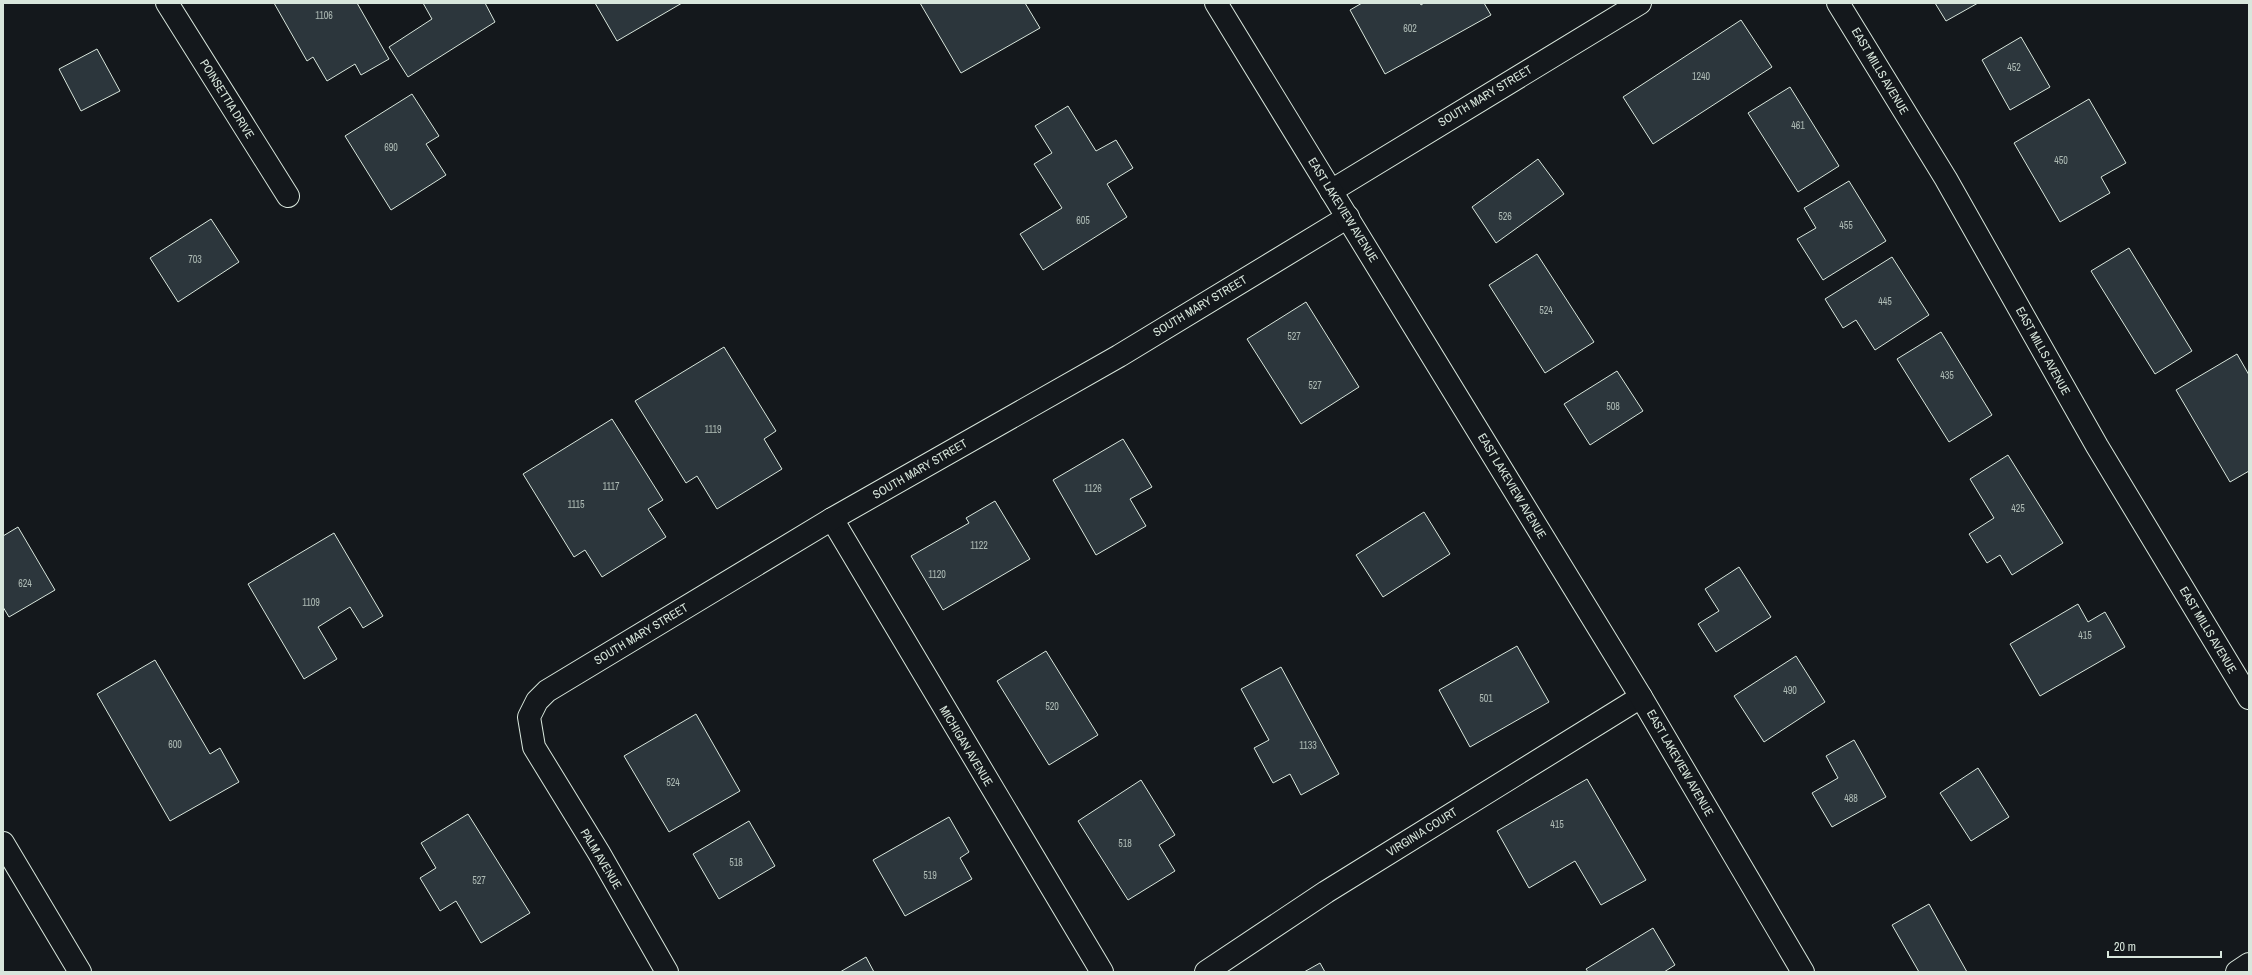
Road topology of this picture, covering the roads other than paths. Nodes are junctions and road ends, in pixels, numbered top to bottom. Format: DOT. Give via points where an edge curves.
graph roads {
  1 [pos="167,3"];
  2 [pos="1216,3"];
  3 [pos="1640,3"];
  4 [pos="1838,3"];
  5 [pos="1331,191"];
  6 [pos="288,196"];
  7 [pos="1348,217"];
  8 [pos="832,519"];
  9 [pos="1641,697"];
  10 [pos="2249,698"];
  11 [pos="534,747"];
  12 [pos="3,843"];
  13 [pos="2249,964"];
  14 [pos="80,972"];
  15 [pos="667,972"];
  16 [pos="1102,972"];
  17 [pos="1206,972"];
  18 [pos="1803,972"];
  19 [pos="2237,972"];
  1 -- 6 [label="street, POINSETTIA DRIVE"];
  2 -- 5 [label="street, EAST LAKEVIEW AVENUE"];
  3 -- 5 [label="street, SOUTH MARY STREET"];
  4 -- 10 [label="street, EAST MILLS AVENUE" via="1946,179 2097,446"];
  5 -- 7 [label="street, EAST LAKEVIEW AVENUE"];
  7 -- 8 [label="street, SOUTH MARY STREET" via="1119,356"];
  7 -- 9 [label="street, EAST LAKEVIEW AVENUE"];
  8 -- 11 [label="street, SOUTH MARY STREET" via="547,691 537,701 529,717"];
  8 -- 16 [label="street, MICHIGAN AVENUE"];
  9 -- 17 [label="street, VIRGINIA COURT" via="1326,892"];
  9 -- 18 [label="street, EAST LAKEVIEW AVENUE"];
  11 -- 15 [label="street, PALM AVENUE" via="599,853"];
  12 -- 14 [label="street"];
  13 -- 19 [label="street"];
}
